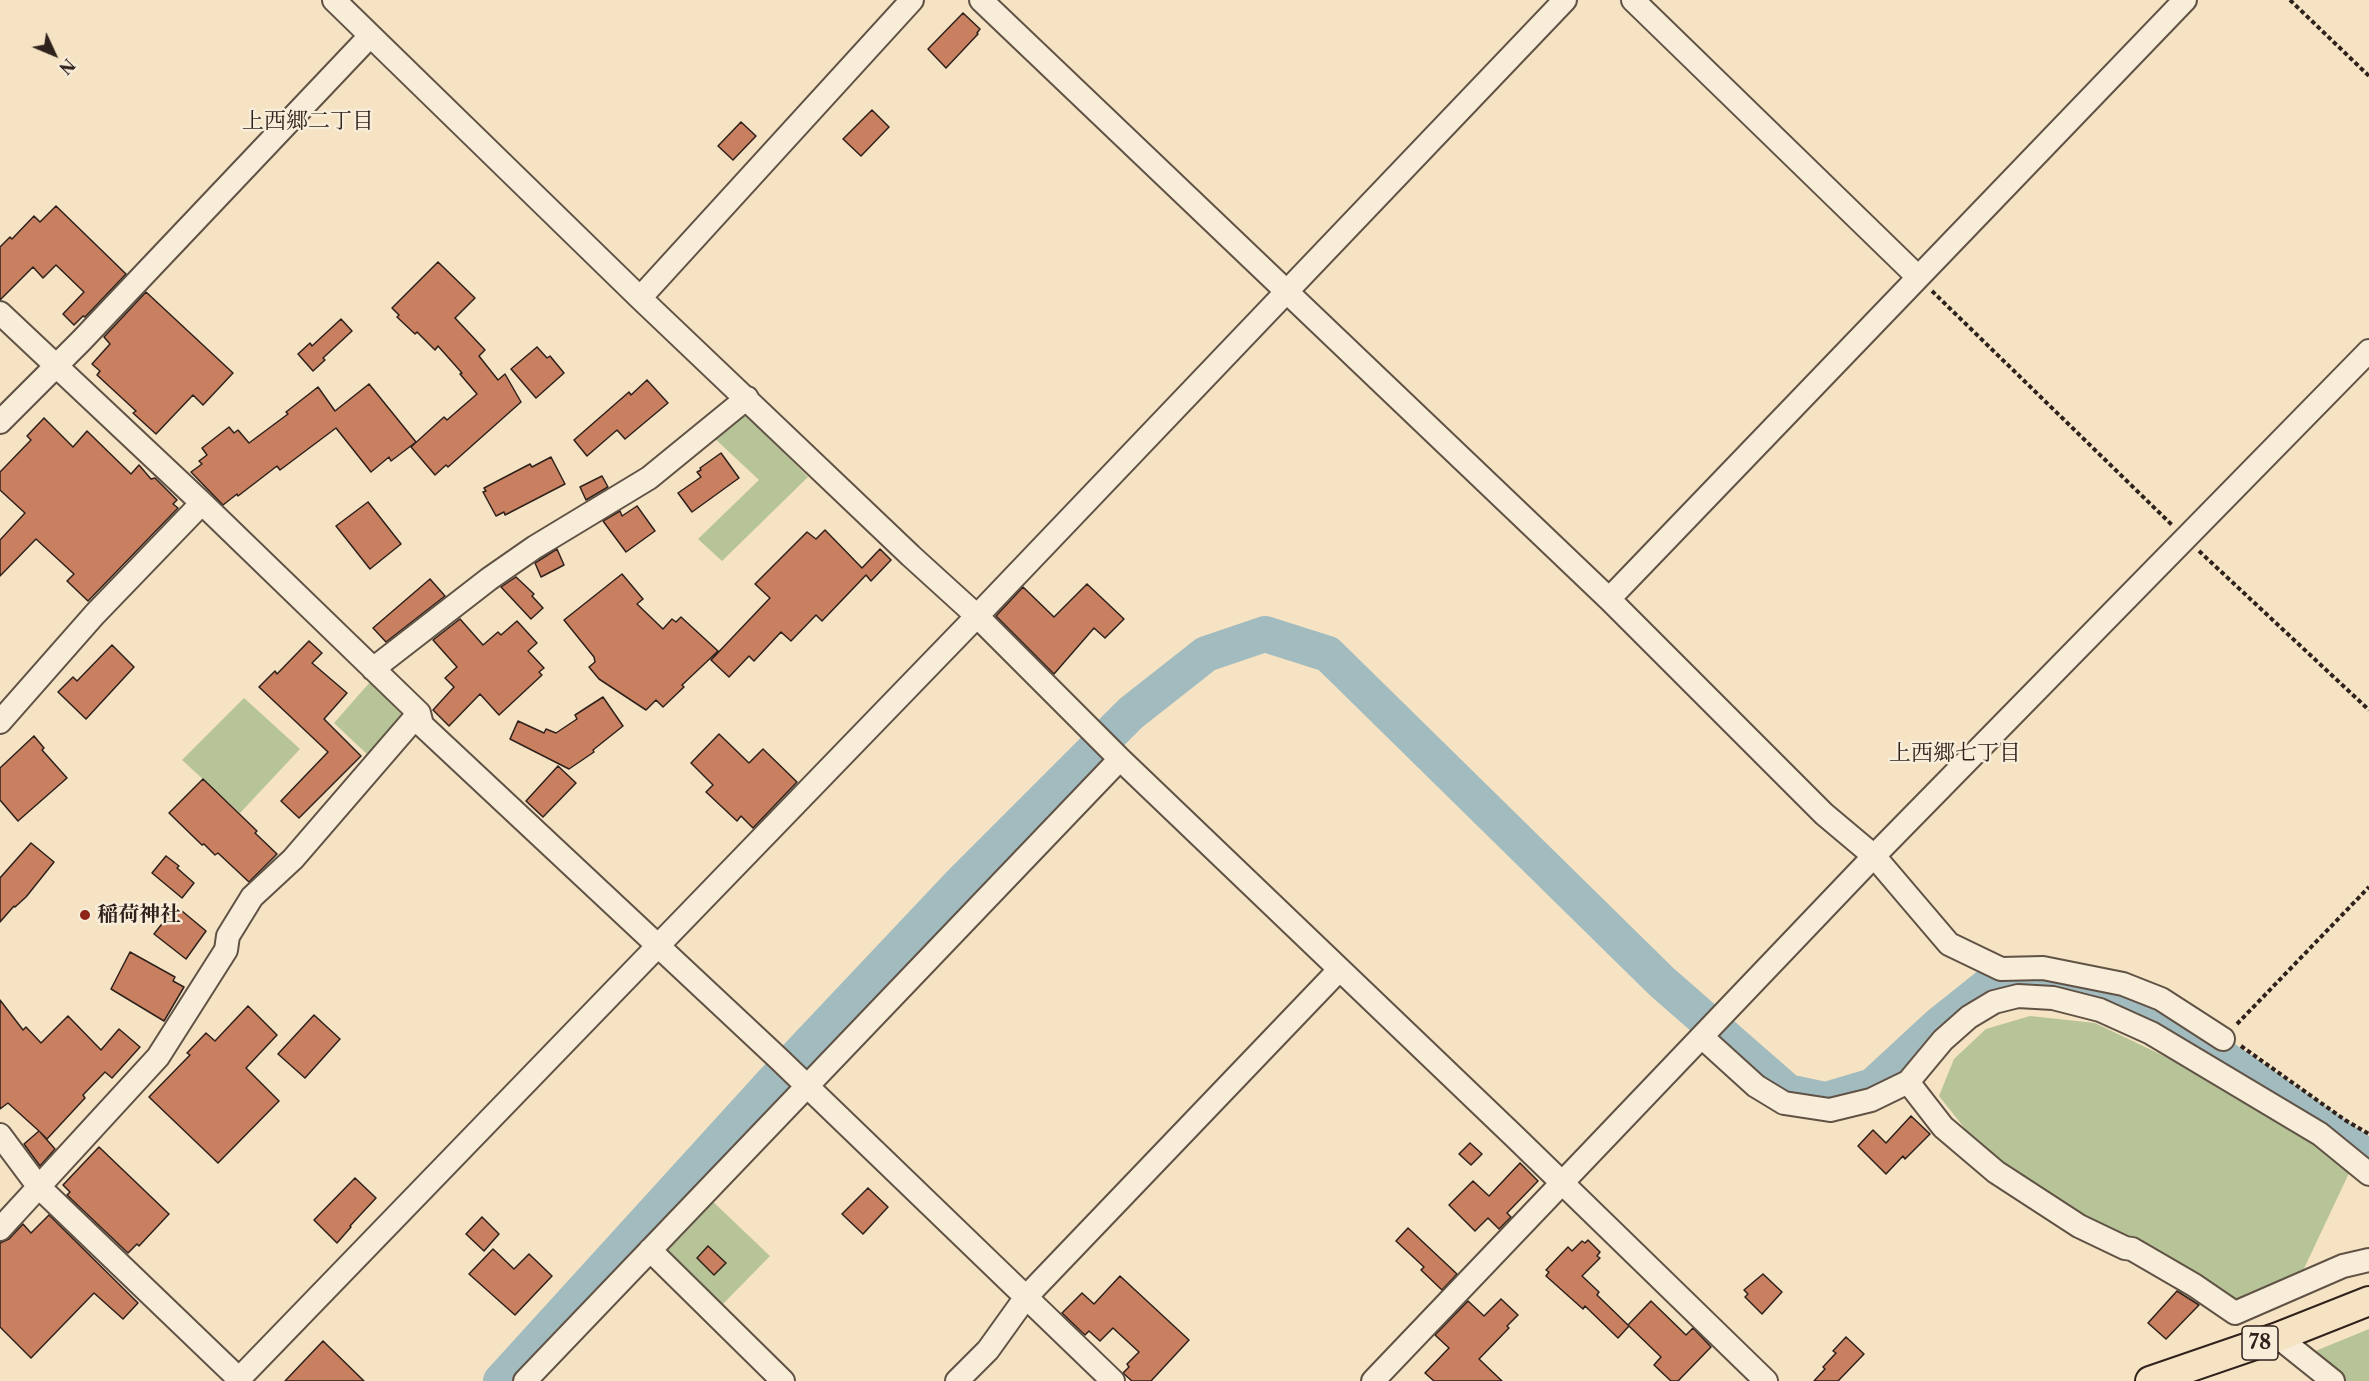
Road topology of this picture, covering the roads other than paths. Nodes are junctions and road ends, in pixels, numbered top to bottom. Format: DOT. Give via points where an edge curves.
graph roads {
  1 [pos="334,0"];
  2 [pos="912,0"];
  3 [pos="981,0"];
  4 [pos="1565,0"];
  5 [pos="1633,0"];
  6 [pos="2185,0"];
  7 [pos="370,36"];
  8 [pos="1918,277"];
  9 [pos="1287,290"];
  10 [pos="640,298"];
  11 [pos="0,313"];
  12 [pos="2369,351"];
  13 [pos="54,366"];
  14 [pos="747,398"];
  15 [pos="0,422"];
  16 [pos="202,503"];
  17 [pos="1610,598"];
  18 [pos="977,615"];
  19 [pos="373,669"];
  20 [pos="419,713"];
  21 [pos="0,722"];
  22 [pos="1117,756"];
  23 [pos="1875,856"];
  24 [pos="659,947"];
  25 [pos="1339,970"];
  26 [pos="1702,1037"];
  27 [pos="2223,1039"];
  28 [pos="1908,1082"];
  29 [pos="804,1084"];
  30 [pos="0,1135"];
  31 [pos="2369,1174"];
  32 [pos="1562,1184"];
  33 [pos="38,1186"];
  34 [pos="0,1229"];
  35 [pos="650,1250"];
  36 [pos="2369,1260"];
  37 [pos="1026,1298"];
  38 [pos="2369,1301"];
  39 [pos="2278,1337"];
  40 [pos="238,1380"];
  41 [pos="525,1381"];
  42 [pos="783,1381"];
  43 [pos="957,1381"];
  44 [pos="1113,1381"];
  45 [pos="1373,1381"];
  46 [pos="1766,1381"];
  47 [pos="2150,1381"];
  48 [pos="2333,1381"];
  1 -- 7 [label="street"];
  2 -- 10 [label="street"];
  3 -- 9 [label="street"];
  4 -- 9 [label="street"];
  5 -- 8 [label="street"];
  6 -- 8 [label="street"];
  7 -- 10 [label="street"];
  7 -- 13 [label="street"];
  8 -- 17 [label="street"];
  9 -- 17 [label="street"];
  9 -- 18 [label="street"];
  10 -- 14 [label="street"];
  11 -- 13 [label="street"];
  12 -- 23 [label="street"];
  13 -- 15 [label="street"];
  13 -- 16 [label="street"];
  14 -- 18 [label="street"];
  14 -- 19 [label="street" via="649,478 489,579"];
  16 -- 19 [label="street"];
  16 -- 21 [label="street" via="87,622"];
  17 -- 23 [label="street" via="1824,814"];
  18 -- 22 [label="street"];
  18 -- 24 [label="street"];
  19 -- 20 [label="street"];
  20 -- 24 [label="street" via="422,725"];
  20 -- 33 [label="street" via="293,859 252,897 228,936 226,950 158,1057"];
  22 -- 25 [label="street"];
  22 -- 29 [label="street"];
  23 -- 26 [label="street"];
  23 -- 27 [label="street" via="1949,944 2001,969 2043,968 2123,984 2162,999"];
  24 -- 29 [label="street"];
  24 -- 40 [label="street"];
  25 -- 32 [label="street"];
  25 -- 37 [label="street"];
  26 -- 28 [label="street" via="1756,1086 1784,1103 1830,1110 1871,1100"];
  26 -- 32 [label="street"];
  28 -- 31 [label="street" via="1943,1040 1994,1002 2018,996 2053,998 2100,1010 2151,1034 2320,1134"];
  28 -- 36 [label="street" via="1943,1127 1996,1172 2079,1226 2132,1249 2235,1313 2343,1266"];
  29 -- 35 [label="street"];
  29 -- 37 [label="street"];
  30 -- 33 [label="street"];
  32 -- 45 [label="street"];
  32 -- 46 [label="street"];
  33 -- 34 [label="street"];
  33 -- 40 [label="street"];
  35 -- 41 [label="street"];
  35 -- 42 [label="street"];
  37 -- 43 [label="street" via="988,1350"];
  37 -- 44 [label="street"];
  38 -- 39 [label="main road, 78"];
  39 -- 47 [label="main road, 78"];
  39 -- 48 [label="street"];
}
